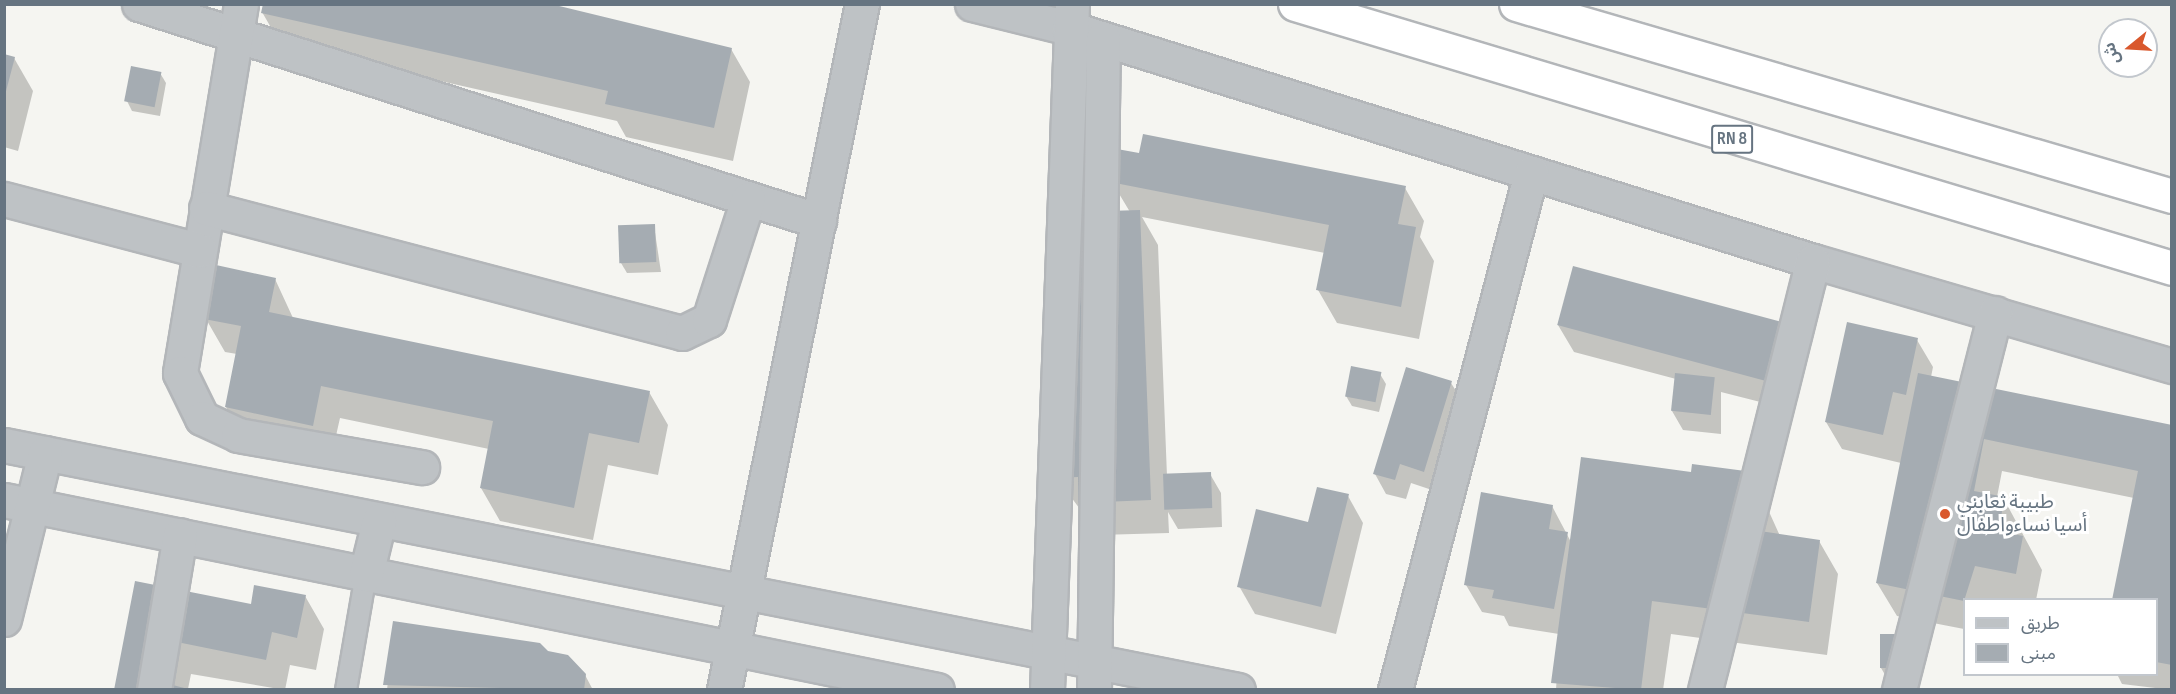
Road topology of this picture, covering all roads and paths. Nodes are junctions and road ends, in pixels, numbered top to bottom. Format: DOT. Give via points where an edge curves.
graph roads {
  1 [pos="139,4"];
  2 [pos="861,4"];
  3 [pos="972,4"];
  4 [pos="1295,4"];
  5 [pos="1516,4"];
  6 [pos="1070,16"];
  7 [pos="237,20"];
  8 [pos="1102,39"];
  9 [pos="1531,173"];
  10 [pos="2172,196"];
  11 [pos="4,199"];
  12 [pos="748,199"];
  13 [pos="206,208"];
  14 [pos="819,221"];
  15 [pos="199,250"];
  16 [pos="1813,261"];
  17 [pos="2172,268"];
  18 [pos="1995,313"];
  19 [pos="2172,366"];
  20 [pos="4,445"];
  21 [pos="45,453"];
  22 [pos="422,467"];
  23 [pos="19,503"];
  24 [pos="379,521"];
  25 [pos="180,536"];
  26 [pos="366,574"];
  27 [pos="743,595"];
  28 [pos="4,619"];
  29 [pos="1046,651"];
  30 [pos="732,652"];
  31 [pos="1094,675"];
  32 [pos="154,690"];
  33 [pos="346,690"];
  34 [pos="724,690"];
  35 [pos="937,690"];
  36 [pos="1047,690"];
  37 [pos="1238,690"];
  38 [pos="1395,690"];
  39 [pos="1705,690"];
  40 [pos="1899,690"];
  1 -- 7 [label="street"];
  2 -- 14 [label="street"];
  3 -- 6 [label="street"];
  4 -- 17 [label="highway, RN 8"];
  5 -- 10 [label="highway"];
  6 -- 8 [label="street"];
  6 -- 29 [label="street"];
  7 -- 12 [label="street"];
  7 -- 13 [label="street"];
  8 -- 9 [label="street"];
  8 -- 31 [label="street"];
  9 -- 16 [label="street"];
  9 -- 38 [label="street"];
  11 -- 15 [label="street"];
  12 -- 13 [label="street" via="709,320 682,333"];
  12 -- 14 [label="street"];
  13 -- 15 [label="street"];
  14 -- 27 [label="street"];
  15 -- 22 [label="street" via="180,373 202,418 238,435"];
  16 -- 18 [label="street"];
  16 -- 39 [label="street"];
  18 -- 19 [label="street"];
  18 -- 40 [label="street"];
  20 -- 21 [label="street"];
  21 -- 23 [label="street"];
  21 -- 24 [label="street"];
  23 -- 25 [label="street"];
  23 -- 28 [label="street"];
  24 -- 26 [label="street"];
  24 -- 27 [label="street"];
  25 -- 26 [label="street"];
  25 -- 32 [label="street"];
  26 -- 30 [label="street"];
  26 -- 33 [label="lane"];
  27 -- 29 [label="street"];
  27 -- 30 [label="street"];
  29 -- 31 [label="street"];
  29 -- 36 [label="street"];
  30 -- 34 [label="street"];
  30 -- 35 [label="street"];
  31 -- 37 [label="street"];
}
